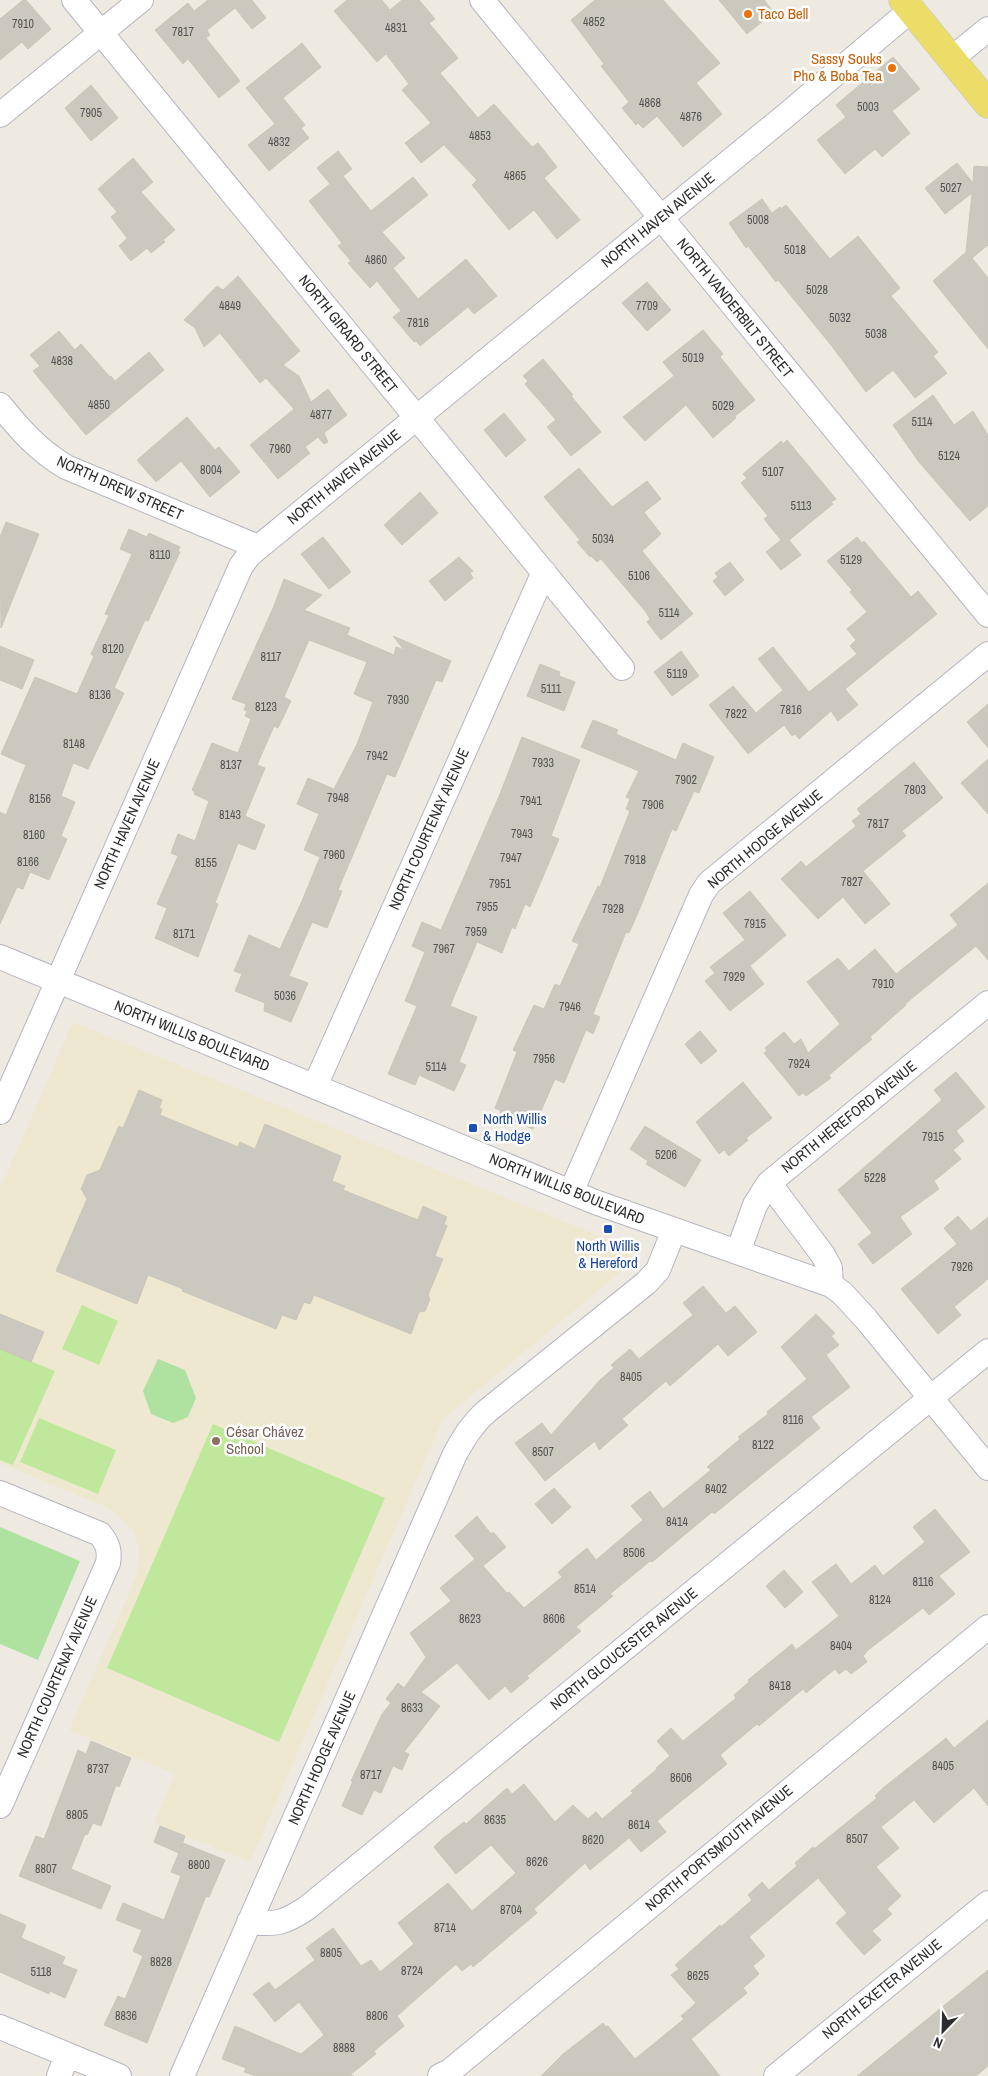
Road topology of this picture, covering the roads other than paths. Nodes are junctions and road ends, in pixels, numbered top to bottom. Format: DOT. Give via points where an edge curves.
graph roads {
  1 [pos="74,0"];
  2 [pos="141,0"];
  3 [pos="482,0"];
  4 [pos="907,5"];
  5 [pos="988,29"];
  6 [pos="101,33"];
  7 [pos="951,59"];
  8 [pos="988,104"];
  9 [pos="0,115"];
  10 [pos="661,218"];
  11 [pos="417,418"];
  12 [pos="4,420"];
  13 [pos="258,546"];
  14 [pos="544,572"];
  15 [pos="988,615"];
  16 [pos="988,654"];
  17 [pos="622,668"];
  18 [pos="0,957"];
  19 [pos="58,980"];
  20 [pos="988,1003"];
  21 [pos="315,1086"];
  22 [pos="0,1112"];
  23 [pos="769,1183"];
  24 [pos="571,1192"];
  25 [pos="674,1230"];
  26 [pos="738,1252"];
  27 [pos="831,1285"];
  28 [pos="988,1350"];
  29 [pos="931,1398"];
  30 [pos="988,1468"];
  31 [pos="0,1493"];
  32 [pos="988,1627"];
  33 [pos="0,1806"];
  34 [pos="988,1903"];
  35 [pos="250,1922"];
  36 [pos="0,2027"];
  37 [pos="63,2066"];
  38 [pos="446,2074"];
  39 [pos="119,2076"];
  40 [pos="182,2076"];
  41 [pos="776,2076"];
  1 -- 6 [label="street, NORTH GIRARD STREET"];
  2 -- 6 [label="street"];
  3 -- 10 [label="street, NORTH VANDERBILT STREET"];
  4 -- 7 [label="main road"];
  4 -- 10 [label="street, NORTH HAVEN AVENUE"];
  5 -- 7 [label="street"];
  6 -- 9 [label="street"];
  6 -- 11 [label="street, NORTH GIRARD STREET"];
  7 -- 8 [label="main road"];
  10 -- 11 [label="street, NORTH HAVEN AVENUE"];
  10 -- 15 [label="street, NORTH VANDERBILT STREET"];
  11 -- 13 [label="street, NORTH HAVEN AVENUE"];
  11 -- 14 [label="street, NORTH GIRARD STREET"];
  12 -- 13 [label="street, NORTH DREW STREET" via="66,467"];
  13 -- 19 [label="street, NORTH HAVEN AVENUE" via="240,566"];
  14 -- 17 [label="street, NORTH GIRARD STREET"];
  14 -- 21 [label="street, NORTH COURTENAY AVENUE"];
  16 -- 24 [label="street, NORTH HODGE AVENUE" via="709,883"];
  18 -- 19 [label="street, NORTH WILLIS BOULEVARD"];
  19 -- 21 [label="street, NORTH WILLIS BOULEVARD"];
  19 -- 22 [label="street, NORTH HAVEN AVENUE"];
  20 -- 23 [label="street, NORTH HEREFORD AVENUE"];
  21 -- 24 [label="street, NORTH WILLIS BOULEVARD"];
  23 -- 26 [label="street, NORTH HEREFORD AVENUE" via="755,1205"];
  23 -- 27 [label="street" via="823,1254 830,1268"];
  24 -- 25 [label="street, NORTH WILLIS BOULEVARD"];
  25 -- 26 [label="street, NORTH WILLIS BOULEVARD"];
  25 -- 35 [label="street, NORTH HODGE AVENUE" via="658,1270 646,1283 474,1422 450,1465"];
  26 -- 27 [label="street, NORTH WILLIS BOULEVARD"];
  27 -- 29 [label="street, NORTH WILLIS BOULEVARD" via="851,1302"];
  28 -- 29 [label="street, NORTH GLOUCESTER AVENUE"];
  29 -- 30 [label="street, NORTH WILLIS BOULEVARD"];
  29 -- 35 [label="street, NORTH GLOUCESTER AVENUE" via="307,1908 284,1922"];
  31 -- 33 [label="street, NORTH COURTENAY AVENUE" via="94,1530 100,1534 110,1555"];
  32 -- 38 [label="street, NORTH PORTSMOUTH AVENUE"];
  34 -- 41 [label="street, NORTH EXETER AVENUE"];
  35 -- 40 [label="street, NORTH HODGE AVENUE"];
  36 -- 37 [label="street"];
  37 -- 39 [label="street"];
}
